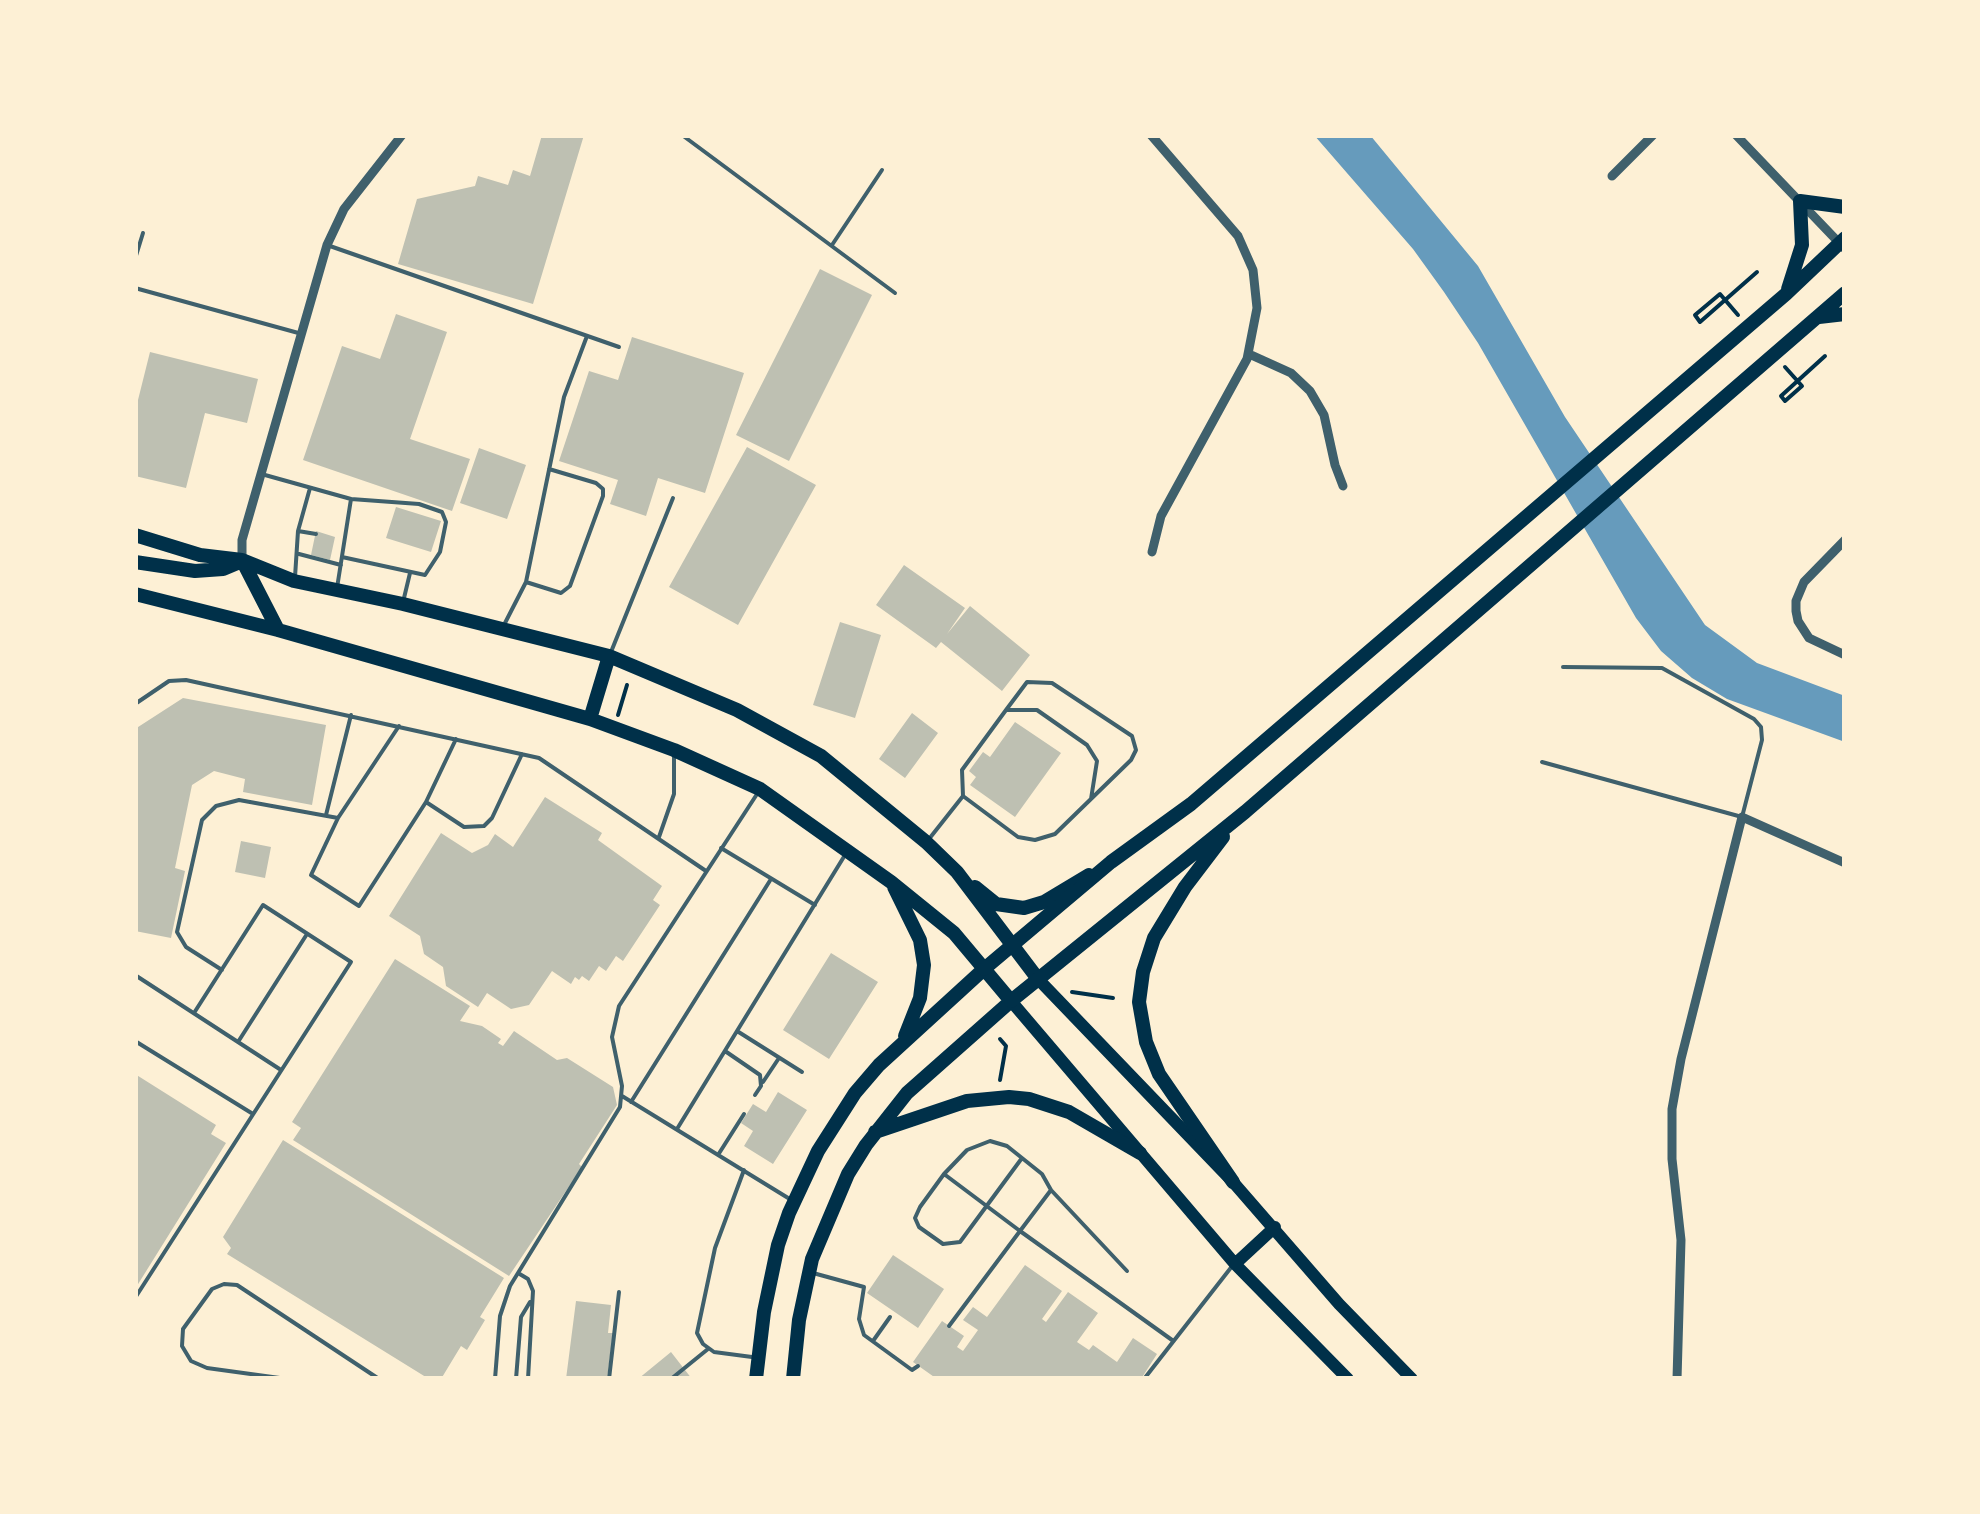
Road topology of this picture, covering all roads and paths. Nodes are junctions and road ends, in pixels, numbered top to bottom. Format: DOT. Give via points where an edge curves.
graph roads {
  1 [pos="402,135"];
  2 [pos="682,135"];
  3 [pos="1151,135"];
  4 [pos="1653,135"];
  5 [pos="1736,135"];
  6 [pos="882,170"];
  7 [pos="1612,176"];
  8 [pos="1800,201"];
  9 [pos="1845,207"];
  10 [pos="143,233"];
  11 [pos="1843,243"];
  12 [pos="327,245"];
  13 [pos="832,245"];
  14 [pos="135,259"];
  15 [pos="1757,272"];
  16 [pos="135,288"];
  17 [pos="895,293"];
  18 [pos="1845,293"];
  19 [pos="1786,294"];
  20 [pos="1845,314"];
  21 [pos="1819,317"];
  22 [pos="1700,322"];
  23 [pos="302,334"];
  24 [pos="586,336"];
  25 [pos="618,347"];
  26 [pos="1248,354"];
  27 [pos="1826,356"];
  28 [pos="1780,396"];
  29 [pos="549,468"];
  30 [pos="261,474"];
  31 [pos="1343,486"];
  32 [pos="310,487"];
  33 [pos="351,498"];
  34 [pos="673,498"];
  35 [pos="298,530"];
  36 [pos="316,534"];
  37 [pos="135,535"];
  38 [pos="335,538"];
  39 [pos="344,540"];
  40 [pos="1845,540"];
  41 [pos="1152,552"];
  42 [pos="299,554"];
  43 [pos="342,557"];
  44 [pos="242,560"];
  45 [pos="135,562"];
  46 [pos="342,565"];
  47 [pos="410,574"];
  48 [pos="294,581"];
  49 [pos="526,582"];
  50 [pos="337,588"];
  51 [pos="135,594"];
  52 [pos="403,604"];
  53 [pos="503,628"];
  54 [pos="278,630"];
  55 [pos="1845,655"];
  56 [pos="609,656"];
  57 [pos="1562,667"];
  58 [pos="628,686"];
  59 [pos="135,704"];
  60 [pos="1006,710"];
  61 [pos="351,715"];
  62 [pos="590,719"];
  63 [pos="616,719"];
  64 [pos="399,726"];
  65 [pos="456,739"];
  66 [pos="674,750"];
  67 [pos="522,754"];
  68 [pos="1542,762"];
  69 [pos="760,789"];
  70 [pos="963,796"];
  71 [pos="1091,800"];
  72 [pos="426,802"];
  73 [pos="326,815"];
  74 [pos="1742,817"];
  75 [pos="338,818"];
  76 [pos="1237,818"];
  77 [pos="652,834"];
  78 [pos="926,842"];
  79 [pos="720,848"];
  80 [pos="848,850"];
  81 [pos="1111,862"];
  82 [pos="1845,863"];
  83 [pos="706,871"];
  84 [pos="956,872"];
  85 [pos="770,878"];
  86 [pos="891,882"];
  87 [pos="815,906"];
  88 [pos="308,934"];
  89 [pos="1014,945"];
  90 [pos="984,969"];
  91 [pos="222,970"];
  92 [pos="135,975"];
  93 [pos="1038,979"];
  94 [pos="1065,997"];
  95 [pos="1112,998"];
  96 [pos="1011,1002"];
  97 [pos="194,1013"];
  98 [pos="737,1031"];
  99 [pos="904,1038"];
  100 [pos="1000,1039"];
  101 [pos="135,1041"];
  102 [pos="238,1042"];
  103 [pos="725,1051"];
  104 [pos="779,1058"];
  105 [pos="282,1070"];
  106 [pos="802,1072"];
  107 [pos="1000,1084"];
  108 [pos="761,1086"];
  109 [pos="756,1095"];
  110 [pos="622,1096"];
  111 [pos="632,1102"];
  112 [pos="253,1114"];
  113 [pos="744,1114"];
  114 [pos="676,1128"];
  115 [pos="876,1132"];
  116 [pos="1140,1152"];
  117 [pos="718,1155"];
  118 [pos="1022,1158"];
  119 [pos="744,1170"];
  120 [pos="944,1174"];
  121 [pos="1233,1182"];
  122 [pos="1051,1190"];
  123 [pos="794,1202"];
  124 [pos="987,1206"];
  125 [pos="1275,1227"];
  126 [pos="1020,1231"];
  127 [pos="1235,1264"];
  128 [pos="1127,1271"];
  129 [pos="809,1272"];
  130 [pos="518,1273"];
  131 [pos="619,1292"];
  132 [pos="135,1298"];
  133 [pos="533,1298"];
  134 [pos="890,1317"];
  135 [pos="949,1326"];
  136 [pos="1172,1340"];
  137 [pos="873,1342"];
  138 [pos="708,1348"];
  139 [pos="758,1358"];
  140 [pos="918,1366"];
  141 [pos="287,1379"];
  142 [pos="379,1379"];
  143 [pos="495,1379"];
  144 [pos="516,1379"];
  145 [pos="528,1379"];
  146 [pos="609,1379"];
  147 [pos="671,1379"];
  148 [pos="756,1379"];
  149 [pos="793,1379"];
  150 [pos="1144,1379"];
  151 [pos="1348,1379"];
  152 [pos="1412,1379"];
  153 [pos="1677,1379"];
  1 -- 12 [label="street" via="344,209"];
  2 -- 13 [label="lane"];
  3 -- 26 [label="street" via="1228,220 1247,252 1258,308"];
  4 -- 7 [label="street"];
  5 -- 8 [label="street"];
  6 -- 13 [label="lane"];
  8 -- 9 [label="main road"];
  8 -- 11 [label="street"];
  8 -- 19 [label="main road" via="1802,245"];
  10 -- 14 [label="lane"];
  11 -- 19 [label="main road"];
  12 -- 23 [label="street"];
  12 -- 24 [label="lane"];
  13 -- 17 [label="lane"];
  15 -- 22 [label="path"];
  16 -- 23 [label="lane"];
  18 -- 21 [label="main road"];
  19 -- 81 [label="main road" via="1191,804"];
  20 -- 21 [label="main road"];
  21 -- 76 [label="main road"];
  23 -- 30 [label="street"];
  24 -- 25 [label="lane"];
  24 -- 29 [label="lane"];
  26 -- 31 [label="street" via="1291,372 1310,390 1324,415"];
  26 -- 41 [label="street" via="1162,516"];
  27 -- 28 [label="path"];
  29 -- 49 [label="lane"];
  29 -- 49 [label="lane" via="596,483 603,496 570,586 561,592"];
  30 -- 32 [label="lane"];
  30 -- 44 [label="street"];
  32 -- 33 [label="lane"];
  32 -- 35 [label="lane"];
  33 -- 39 [label="lane"];
  33 -- 47 [label="lane" via="442,512 440,552 426,575"];
  34 -- 56 [label="lane"];
  35 -- 36 [label="lane"];
  35 -- 42 [label="lane"];
  37 -- 44 [label="main road"];
  38 -- 39 [label="lane"];
  39 -- 43 [label="lane"];
  40 -- 55 [label="street" via="1804,582 1796,601 1809,638"];
  42 -- 46 [label="lane"];
  42 -- 48 [label="lane"];
  43 -- 46 [label="lane"];
  43 -- 47 [label="lane"];
  44 -- 45 [label="main road" via="223,570 195,571"];
  44 -- 48 [label="main road"];
  44 -- 54 [label="main road"];
  46 -- 50 [label="lane"];
  47 -- 52 [label="lane"];
  48 -- 50 [label="main road"];
  49 -- 53 [label="lane"];
  50 -- 52 [label="main road"];
  51 -- 54 [label="main road"];
  52 -- 53 [label="main road"];
  53 -- 56 [label="main road"];
  54 -- 62 [label="main road"];
  56 -- 62 [label="main road"];
  56 -- 78 [label="main road" via="736,710 821,756"];
  57 -- 74 [label="lane" via="1662,668 1754,719 1762,740"];
  58 -- 63 [label="path"];
  59 -- 61 [label="lane" via="181,679"];
  60 -- 70 [label="lane" via="962,770"];
  60 -- 71 [label="lane" via="1036,710 1088,745 1097,761"];
  60 -- 71 [label="lane" via="1028,682 1052,682 1132,736 1132,760"];
  61 -- 64 [label="lane"];
  61 -- 73 [label="lane"];
  62 -- 66 [label="main road"];
  64 -- 65 [label="lane"];
  64 -- 75 [label="lane"];
  65 -- 67 [label="lane"];
  65 -- 72 [label="lane"];
  66 -- 69 [label="main road"];
  66 -- 77 [label="lane" via="674,794 660,837"];
  67 -- 72 [label="lane" via="484,826 464,827"];
  67 -- 77 [label="lane" via="547,762"];
  68 -- 74 [label="lane"];
  69 -- 79 [label="lane"];
  69 -- 80 [label="main road"];
  70 -- 71 [label="lane" via="1018,837 1035,840 1055,834"];
  70 -- 78 [label="lane"];
  72 -- 75 [label="lane" via="358,906 311,875"];
  73 -- 75 [label="lane"];
  73 -- 91 [label="lane" via="231,801 202,820 178,932 186,947"];
  74 -- 82 [label="street"];
  74 -- 153 [label="street" via="1672,1110 1682,1240"];
  76 -- 93 [label="main road"];
  76 -- 121 [label="main road" via="1162,922 1147,955 1139,1002 1159,1074"];
  77 -- 83 [label="lane"];
  78 -- 84 [label="main road"];
  79 -- 83 [label="lane"];
  79 -- 85 [label="lane"];
  80 -- 86 [label="main road"];
  80 -- 87 [label="lane"];
  81 -- 84 [label="main road" via="1024,908 996,904"];
  81 -- 89 [label="main road"];
  83 -- 110 [label="lane" via="615,1015"];
  84 -- 89 [label="main road"];
  85 -- 87 [label="lane"];
  85 -- 111 [label="lane"];
  86 -- 90 [label="main road" via="954,933"];
  86 -- 99 [label="main road" via="920,940 924,965"];
  87 -- 98 [label="lane"];
  88 -- 91 [label="lane" via="263,905"];
  88 -- 102 [label="lane"];
  88 -- 105 [label="lane" via="351,962"];
  89 -- 90 [label="main road"];
  89 -- 93 [label="main road"];
  90 -- 96 [label="main road"];
  90 -- 99 [label="main road"];
  91 -- 97 [label="lane"];
  92 -- 97 [label="lane"];
  93 -- 96 [label="main road"];
  93 -- 121 [label="main road"];
  94 -- 95 [label="path" via="1072,992"];
  96 -- 115 [label="main road" via="930,1069"];
  96 -- 116 [label="main road"];
  97 -- 102 [label="lane"];
  98 -- 103 [label="lane"];
  98 -- 104 [label="lane"];
  99 -- 123 [label="main road" via="836,1121"];
  100 -- 107 [label="path" via="1009,1044"];
  101 -- 112 [label="lane"];
  102 -- 105 [label="lane"];
  103 -- 108 [label="lane" via="757,1072"];
  103 -- 114 [label="lane"];
  104 -- 106 [label="lane"];
  104 -- 108 [label="lane"];
  105 -- 112 [label="lane"];
  108 -- 109 [label="lane"];
  110 -- 111 [label="lane"];
  110 -- 130 [label="lane"];
  111 -- 114 [label="lane"];
  112 -- 132 [label="lane"];
  113 -- 117 [label="lane"];
  114 -- 117 [label="lane"];
  115 -- 116 [label="main road" via="968,1101 1009,1097 1070,1112"];
  115 -- 129 [label="main road" via="834,1201"];
  116 -- 127 [label="main road"];
  117 -- 119 [label="lane"];
  118 -- 120 [label="lane" via="990,1141 968,1150"];
  118 -- 122 [label="lane"];
  118 -- 124 [label="lane"];
  119 -- 123 [label="lane"];
  119 -- 138 [label="lane" via="704,1286 696,1334"];
  120 -- 124 [label="lane"];
  120 -- 124 [label="lane" via="920,1206 919,1227 951,1245"];
  121 -- 125 [label="main road"];
  122 -- 126 [label="lane"];
  122 -- 128 [label="lane"];
  123 -- 139 [label="main road" via="770,1278"];
  124 -- 126 [label="lane"];
  125 -- 127 [label="main road"];
  125 -- 152 [label="main road"];
  126 -- 135 [label="lane"];
  126 -- 136 [label="lane"];
  127 -- 136 [label="lane"];
  127 -- 151 [label="main road"];
  129 -- 137 [label="lane" via="864,1288 860,1327"];
  129 -- 149 [label="main road"];
  130 -- 133 [label="lane" via="531,1284"];
  130 -- 143 [label="lane" via="502,1307"];
  131 -- 146 [label="lane"];
  133 -- 144 [label="lane" via="521,1317"];
  133 -- 145 [label="lane"];
  134 -- 137 [label="lane"];
  136 -- 150 [label="lane"];
  137 -- 140 [label="lane" via="912,1370"];
  138 -- 139 [label="lane"];
  138 -- 147 [label="lane"];
  139 -- 148 [label="main road"];
  141 -- 142 [label="lane" via="191,1361 182,1346 183,1329 212,1289 236,1285"];
}
